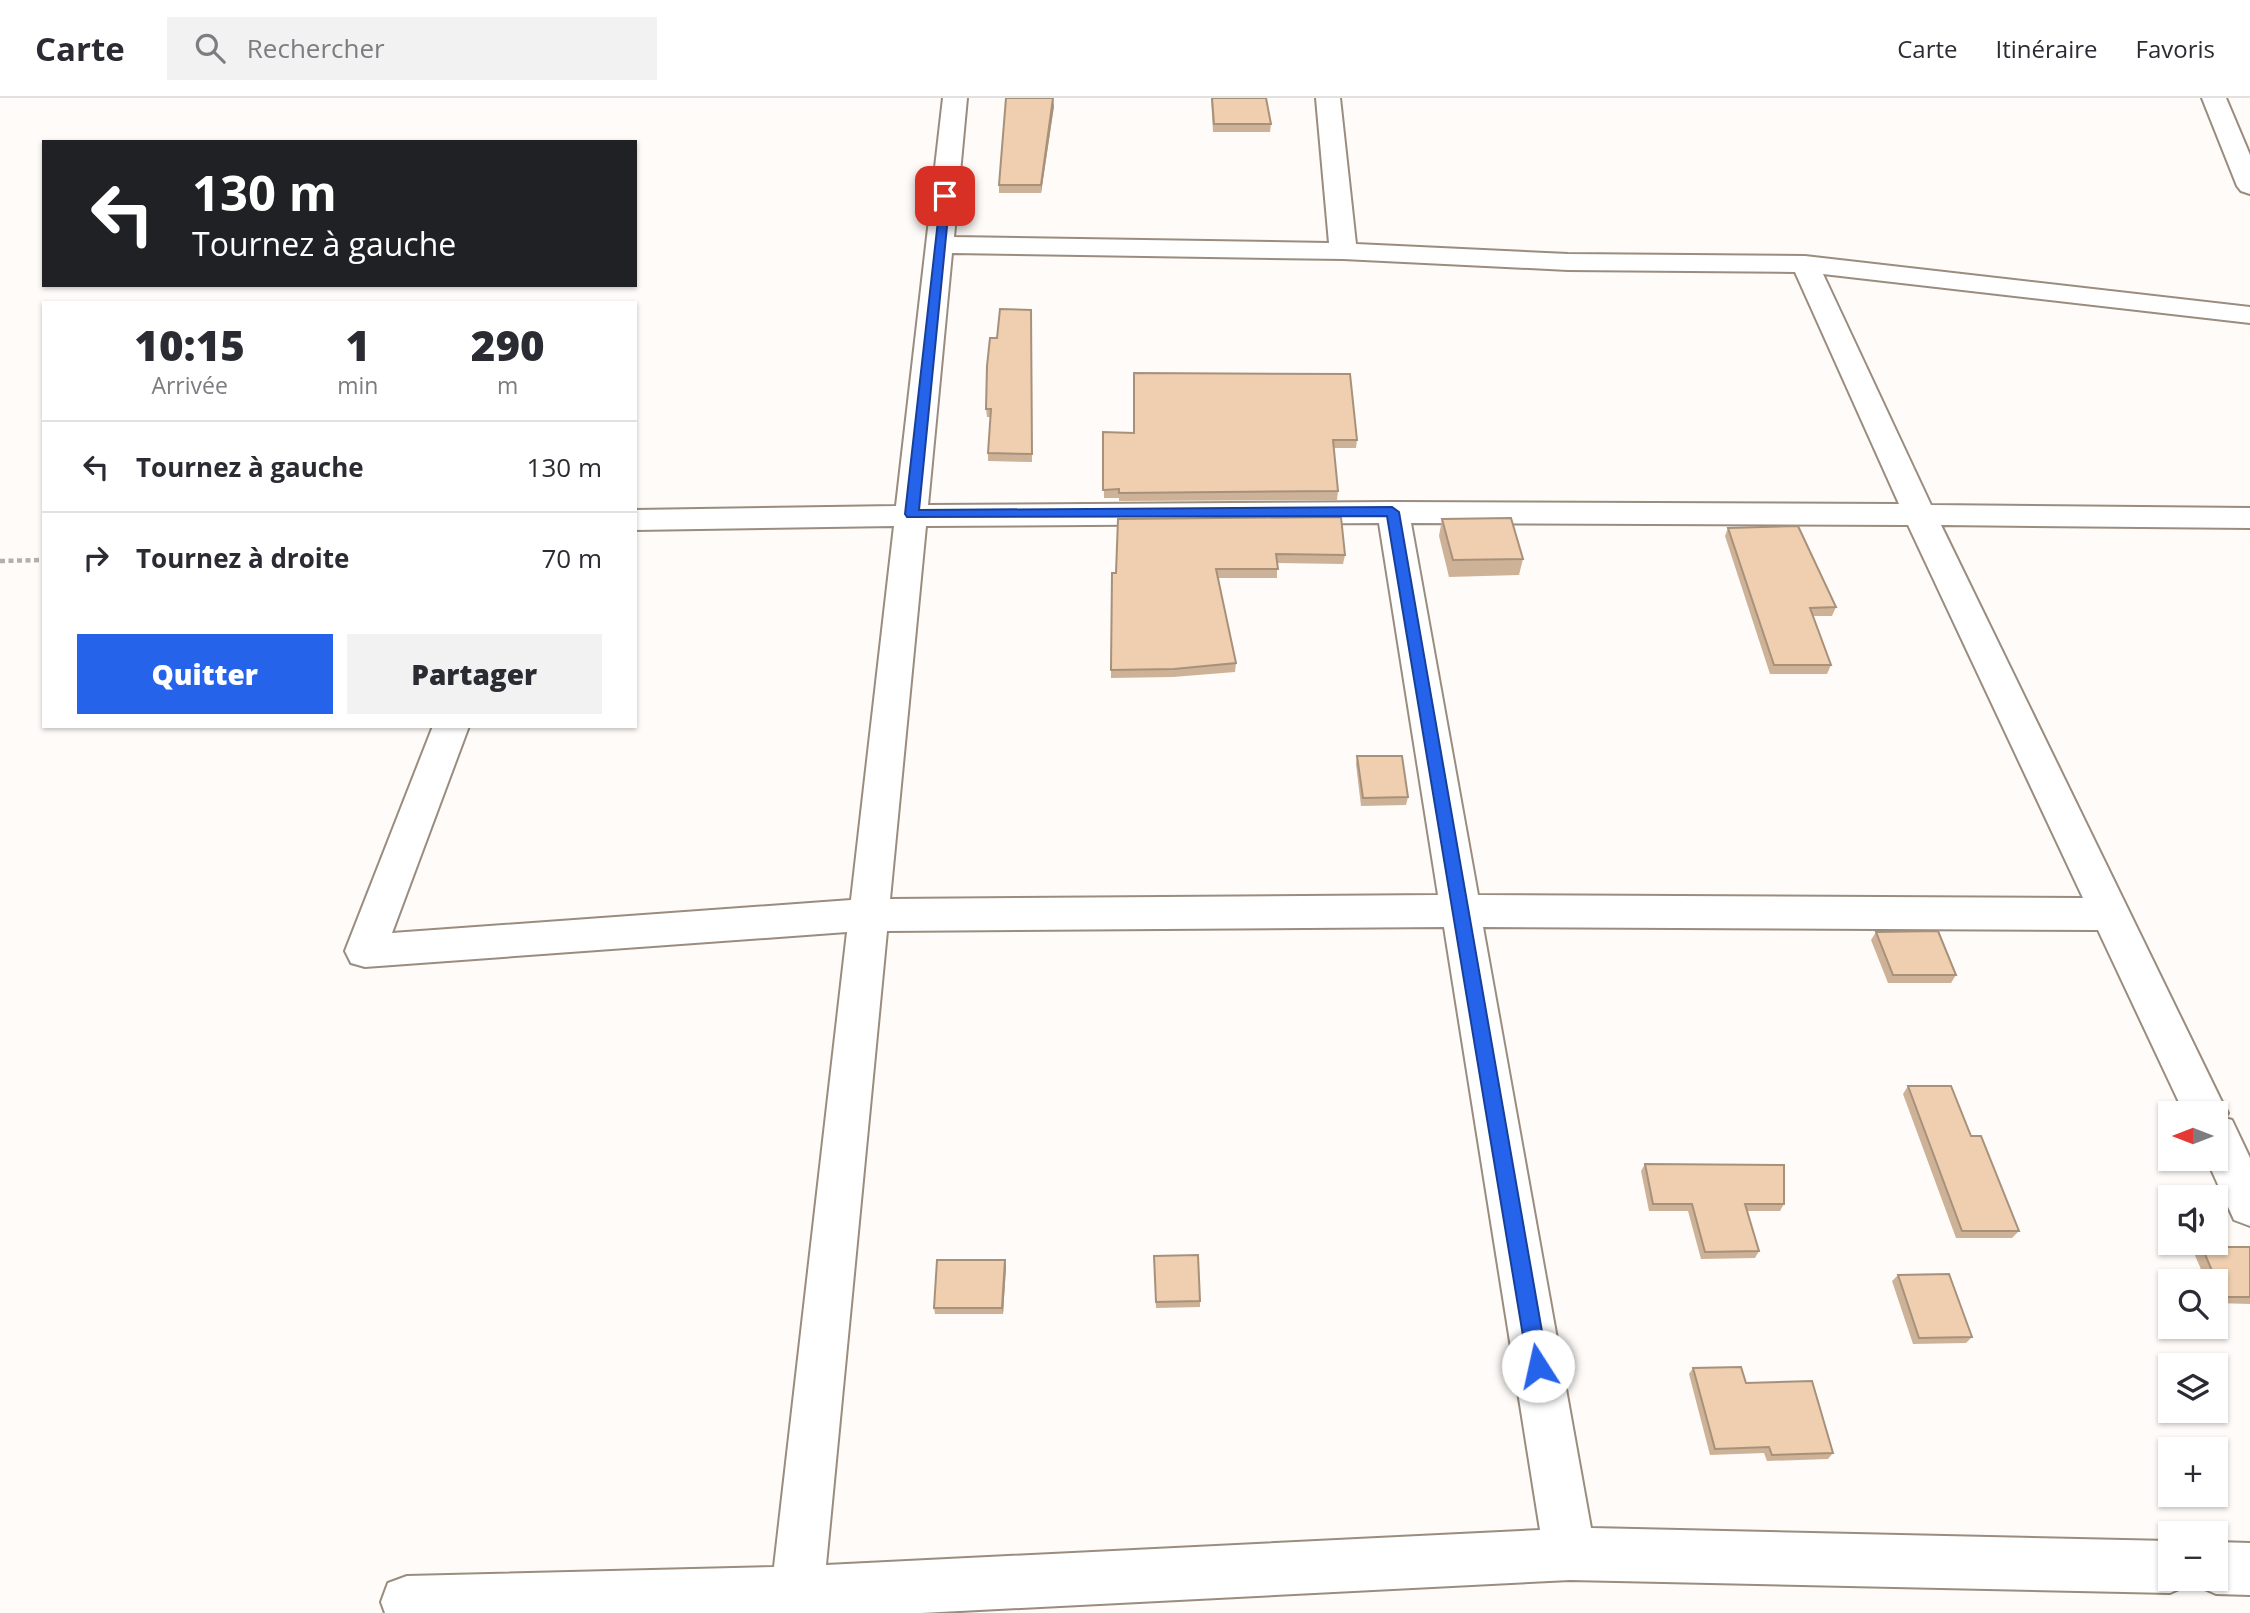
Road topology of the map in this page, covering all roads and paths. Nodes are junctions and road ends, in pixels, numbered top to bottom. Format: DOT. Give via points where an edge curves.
graph roads {
  1 [pos="955,98"];
  2 [pos="1328,98"];
  3 [pos="2223,104"];
  4 [pos="2250,186"];
  5 [pos="939,245"];
  6 [pos="1343,251"];
  7 [pos="1805,264"];
  8 [pos="2250,315"];
  9 [pos="1392,512"];
  10 [pos="912,514"];
  11 [pos="1919,514"];
  12 [pos="2250,518"];
  13 [pos="637,520"];
  14 [pos="0,561"];
  15 [pos="42,561"];
  16 [pos="450,728"];
  17 [pos="1461,911"];
  18 [pos="869,915"];
  19 [pos="2110,915"];
  20 [pos="2200,1101"];
  21 [pos="2228,1159"];
  22 [pos="2250,1205"];
  23 [pos="1570,1554"];
  24 [pos="2158,1567"];
  25 [pos="2228,1568"];
  26 [pos="2250,1569"];
  27 [pos="407,1602"];
  28 [pos="796,1603"];
  1 -- 5 [label="street"];
  2 -- 6 [label="street"];
  3 -- 4 [label="street"];
  5 -- 6 [label="street"];
  5 -- 10 [label="street"];
  6 -- 7 [label="street" via="1568,262"];
  7 -- 8 [label="street"];
  7 -- 11 [label="street"];
  9 -- 10 [label="street"];
  9 -- 11 [label="street"];
  9 -- 17 [label="street"];
  10 -- 13 [label="street"];
  10 -- 18 [label="street"];
  11 -- 12 [label="street"];
  11 -- 19 [label="street"];
  14 -- 15 [label="path"];
  16 -- 18 [label="street" via="365,951"];
  17 -- 18 [label="street"];
  17 -- 19 [label="street"];
  17 -- 23 [label="street"];
  18 -- 28 [label="street"];
  19 -- 20 [label="street"];
  21 -- 22 [label="street"];
  23 -- 24 [label="street"];
  23 -- 28 [label="street"];
  25 -- 26 [label="street"];
  27 -- 28 [label="street"];
}
